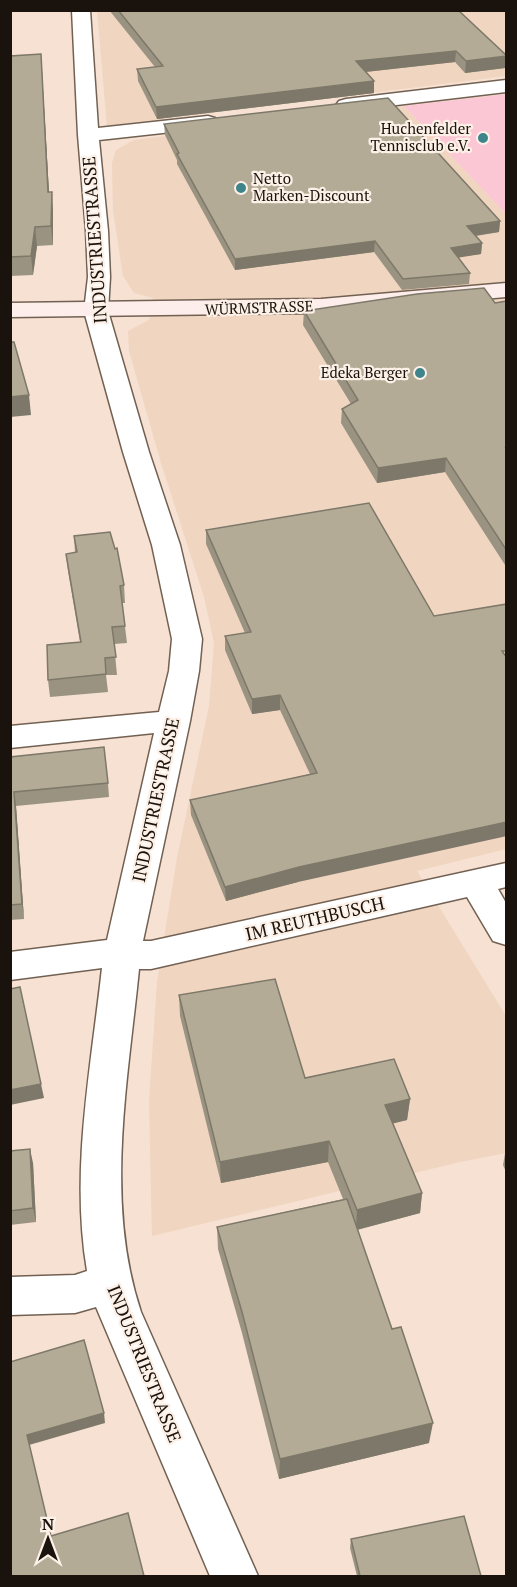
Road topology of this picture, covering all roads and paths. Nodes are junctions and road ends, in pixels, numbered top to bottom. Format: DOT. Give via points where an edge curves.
graph roads {
  1 [pos="81,10"];
  2 [pos="507,86"];
  3 [pos="329,107"];
  4 [pos="224,120"];
  5 [pos="88,135"];
  6 [pos="504,294"];
  7 [pos="10,310"];
  8 [pos="96,311"];
  9 [pos="174,721"];
  10 [pos="10,737"];
  11 [pos="491,879"];
  12 [pos="507,932"];
  13 [pos="122,955"];
  14 [pos="10,966"];
  15 [pos="110,1284"];
  16 [pos="10,1296"];
  17 [pos="234,1576"];
  1 -- 5 [label="street, INDUSTRIESTRASSE"];
  2 -- 3 [label="street"];
  4 -- 5 [label="street"];
  5 -- 8 [label="street, INDUSTRIESTRASSE" via="97,231"];
  6 -- 8 [label="street, WÜRMSTRASSE" via="321,306"];
  7 -- 8 [label="street, WÜRMSTRASSE"];
  8 -- 9 [label="street, INDUSTRIESTRASSE" via="166,545 187,639"];
  9 -- 10 [label="street"];
  9 -- 13 [label="street, INDUSTRIESTRASSE"];
  11 -- 12 [label="street"];
  11 -- 13 [label="street, IM REUTHBUSCH" via="151,955"];
  13 -- 14 [label="street, IM REUTHBUSCH" via="94,954"];
  13 -- 15 [label="street, INDUSTRIESTRASSE" via="100,1181"];
  15 -- 16 [label="street" via="75,1294"];
  15 -- 17 [label="street, INDUSTRIESTRASSE"];
}
